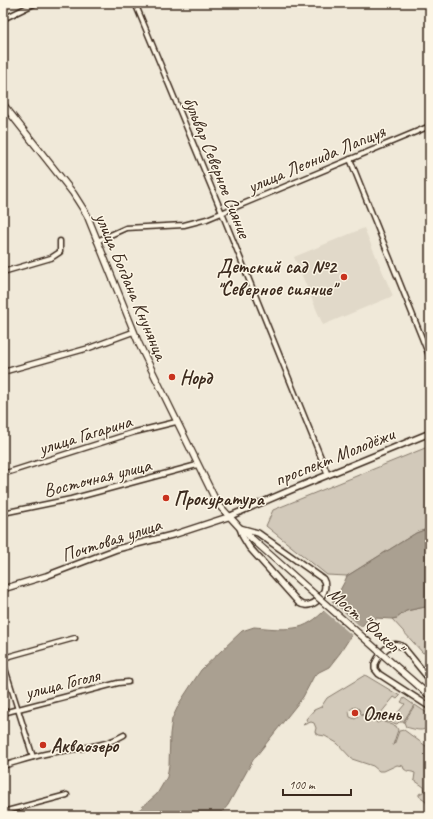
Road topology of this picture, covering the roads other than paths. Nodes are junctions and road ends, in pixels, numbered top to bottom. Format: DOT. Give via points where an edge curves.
graph roads {
  1 [pos="36,3"];
  2 [pos="134,3"];
  3 [pos="3,19"];
  4 [pos="3,104"];
  5 [pos="430,126"];
  6 [pos="350,159"];
  7 [pos="222,213"];
  8 [pos="60,241"];
  9 [pos="98,241"];
  10 [pos="3,272"];
  11 [pos="133,332"];
  12 [pos="430,358"];
  13 [pos="3,372"];
  14 [pos="176,422"];
  15 [pos="430,433"];
  16 [pos="197,465"];
  17 [pos="3,474"];
  18 [pos="328,475"];
  19 [pos="3,513"];
  20 [pos="228,517"];
  21 [pos="240,528"];
  22 [pos="3,588"];
  23 [pos="313,593"];
  24 [pos="75,638"];
  25 [pos="3,658"];
  26 [pos="3,662"];
  27 [pos="430,680"];
  28 [pos="128,682"];
  29 [pos="430,696"];
  30 [pos="430,707"];
  31 [pos="18,708"];
  32 [pos="3,713"];
  33 [pos="124,735"];
  34 [pos="34,757"];
  35 [pos="3,766"];
  36 [pos="67,795"];
  37 [pos="3,812"];
  1 -- 3 [label="street"];
  2 -- 7 [label="street, бульвар Северное Сияние"];
  4 -- 9 [label="main road, улица Богдана Кнунянца" via="78,200"];
  5 -- 6 [label="street, улица Леонида Лапцуя"];
  6 -- 7 [label="street, улица Леонида Лапцуя"];
  6 -- 12 [label="street"];
  7 -- 9 [label="street, улица Леонида Лапцуя" via="184,225 126,228"];
  7 -- 18 [label="street, бульвар Северное Сияние"];
  8 -- 10 [label="street" via="60,252 51,258"];
  9 -- 11 [label="main road, улица Богдана Кнунянца"];
  11 -- 13 [label="street" via="89,348"];
  11 -- 14 [label="main road, улица Богдана Кнунянца"];
  14 -- 16 [label="main road, улица Богдана Кнунянца"];
  14 -- 17 [label="street, улица Гагарина" via="135,432"];
  15 -- 18 [label="street, проспект Молодёжи"];
  16 -- 19 [label="street, Восточная улица" via="72,499"];
  16 -- 20 [label="main road, улица Богдана Кнунянца" via="213,497"];
  18 -- 20 [label="street, проспект Молодёжи"];
  20 -- 21 [label="main road, улица Богдана Кнунянца"];
  20 -- 22 [label="street, Почтовая улица" via="176,534 116,549 46,576"];
  21 -- 21 [label="street" via="249,547 299,603 306,606 313,604 323,594 326,585 323,579 258,533"];
  21 -- 23 [label="main road, улица Богдана Кнунянца"];
  23 -- 29 [label="main road, Мост \"Факел\", bridge"];
  24 -- 25 [label="street"];
  26 -- 31 [label="street"];
  27 -- 30 [label="street" via="400,645 390,645 375,664 378,674"];
  28 -- 31 [label="street, улица Гоголя"];
  31 -- 32 [label="street, улица Гоголя"];
  31 -- 34 [label="street"];
  33 -- 34 [label="street" via="103,744"];
  34 -- 35 [label="street"];
  36 -- 37 [label="street"];
}
